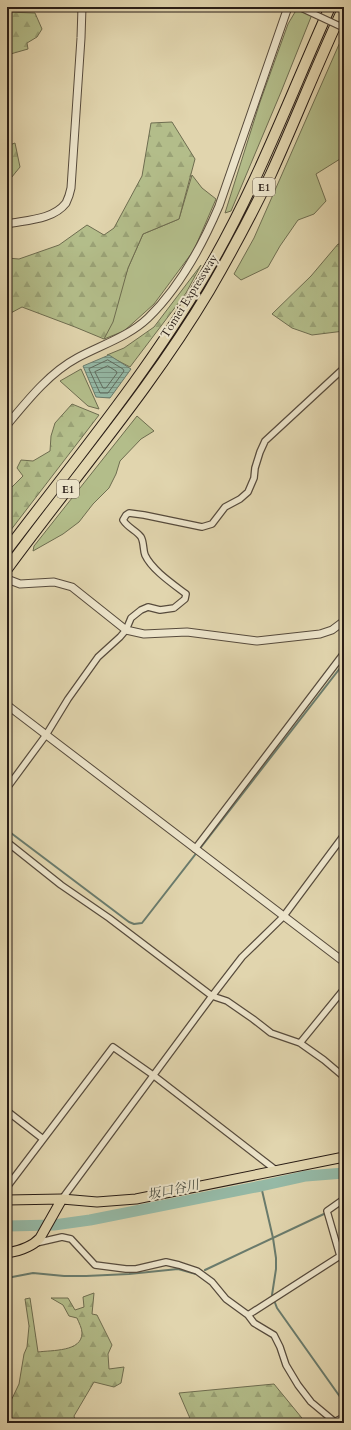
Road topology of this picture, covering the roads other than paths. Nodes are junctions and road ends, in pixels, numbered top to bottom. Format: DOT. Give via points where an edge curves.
graph roads {
  1 [pos="82,7"];
  2 [pos="288,7"];
  3 [pos="299,7"];
  4 [pos="330,7"];
  5 [pos="344,7"];
  6 [pos="344,28"];
  7 [pos="7,224"];
  8 [pos="344,368"];
  9 [pos="7,425"];
  10 [pos="7,550"];
  11 [pos="7,569"];
  12 [pos="7,579"];
  13 [pos="344,621"];
  14 [pos="126,630"];
  15 [pos="344,653"];
  16 [pos="7,705"];
  17 [pos="46,735"];
  18 [pos="7,788"];
  19 [pos="344,835"];
  20 [pos="7,842"];
  21 [pos="195,850"];
  22 [pos="283,917"];
  23 [pos="344,962"];
  24 [pos="344,989"];
  25 [pos="212,996"];
  26 [pos="300,1043"];
  27 [pos="153,1075"];
  28 [pos="344,1077"];
  29 [pos="7,1111"];
  30 [pos="43,1139"];
  31 [pos="344,1156"];
  32 [pos="277,1171"];
  33 [pos="7,1188"];
  34 [pos="7,1200"];
  35 [pos="343,1201"];
  36 [pos="60,1202"];
  37 [pos="38,1240"];
  38 [pos="344,1242"];
  39 [pos="7,1253"];
  40 [pos="341,1256"];
  41 [pos="248,1314"];
  42 [pos="344,1417"];
  43 [pos="333,1422"];
  1 -- 7 [label="street" via="71,188 67,202 58,211 46,216"];
  2 -- 9 [label="street" via="219,206 194,258 148,318 128,333 75,359 52,376 29,398"];
  3 -- 6 [label="street, bridge"];
  4 -- 10 [label="highway, Tomei Expressway / E1" via="248,194 207,272 157,351"];
  5 -- 11 [label="highway, Tomei Expressway / E1" via="270,175 208,292 129,409"];
  8 -- 14 [label="street" via="265,441 248,492 225,507 212,524 202,527 144,515 126,515 123,520 141,537 149,562 186,594 185,599 174,608 160,610 148,607 141,610 131,618"];
  12 -- 14 [label="street" via="20,584 54,582 72,587"];
  13 -- 14 [label="street" via="332,630 320,634 257,641 187,632 144,634"];
  14 -- 17 [label="street" via="98,657"];
  15 -- 21 [label="street"];
  16 -- 17 [label="street"];
  17 -- 18 [label="street"];
  17 -- 21 [label="street"];
  19 -- 22 [label="street"];
  20 -- 25 [label="street"];
  21 -- 22 [label="street"];
  22 -- 23 [label="street"];
  22 -- 25 [label="street" via="242,957"];
  24 -- 26 [label="street"];
  25 -- 26 [label="street" via="227,1001 271,1033"];
  25 -- 27 [label="street"];
  26 -- 28 [label="street"];
  27 -- 30 [label="street" via="113,1047"];
  27 -- 32 [label="street"];
  27 -- 36 [label="street"];
  29 -- 30 [label="street"];
  30 -- 33 [label="street"];
  31 -- 32 [label="main road"];
  32 -- 36 [label="main road" via="136,1199"];
  34 -- 36 [label="main road"];
  35 -- 40 [label="street" via="328,1214"];
  36 -- 37 [label="main road"];
  37 -- 39 [label="main road" via="25,1248"];
  37 -- 41 [label="street" via="62,1236 71,1239 95,1264 136,1269 166,1262 197,1271 212,1282 226,1299"];
  38 -- 40 [label="street"];
  40 -- 41 [label="street"];
  41 -- 43 [label="street" via="254,1323 274,1335 286,1365 298,1385 311,1402"];
  42 -- 43 [label="street"];
}
